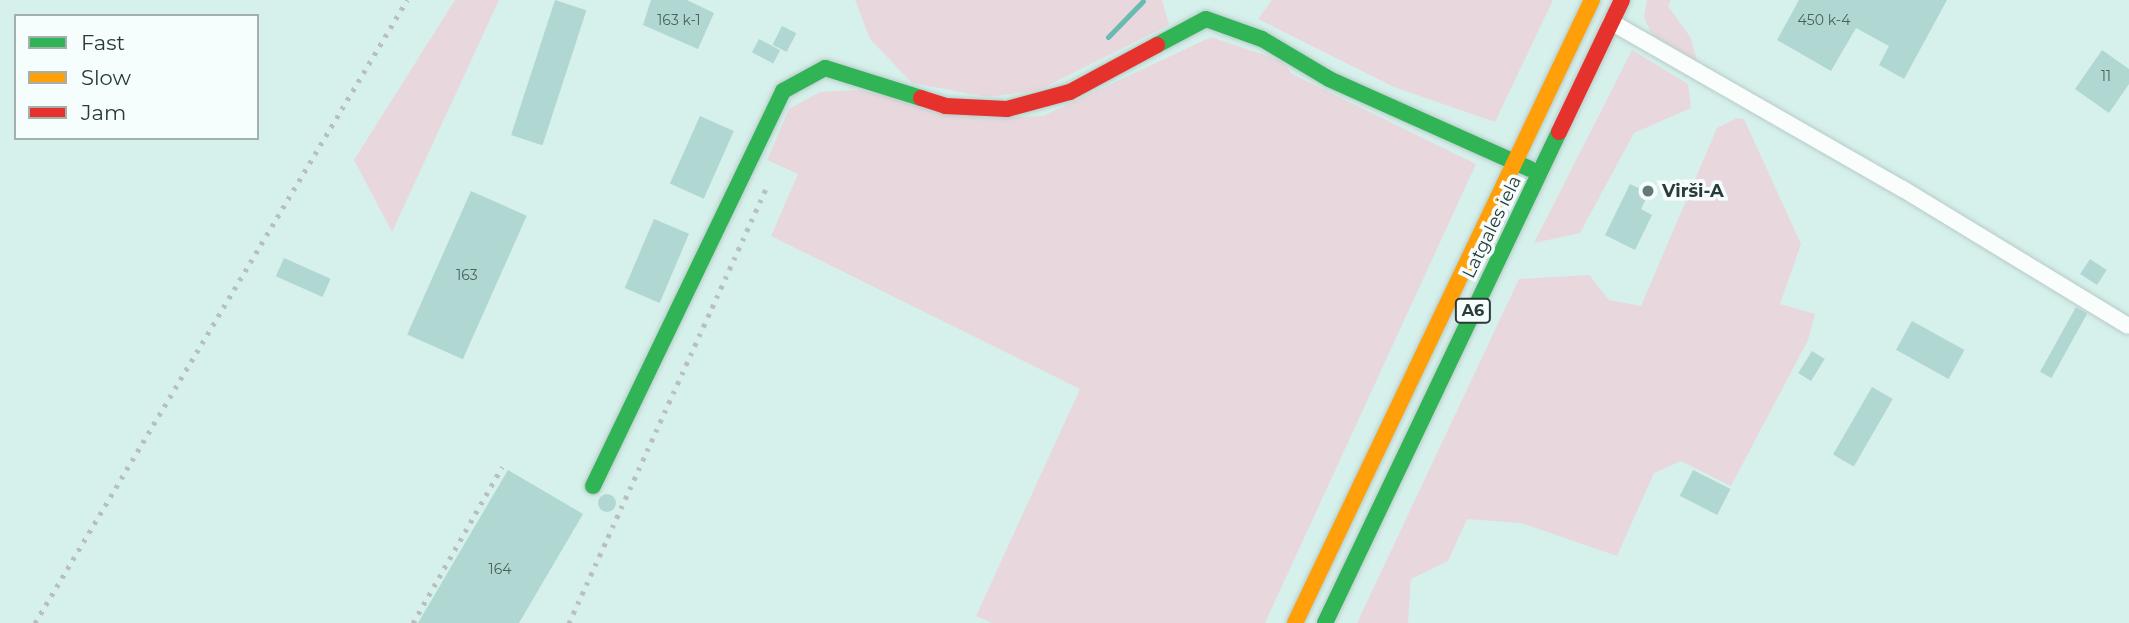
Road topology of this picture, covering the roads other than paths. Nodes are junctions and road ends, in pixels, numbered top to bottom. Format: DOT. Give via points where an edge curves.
graph roads {
  1 [pos="1592,0"];
  2 [pos="1622,0"];
  3 [pos="1612,22"];
  4 [pos="1516,162"];
  5 [pos="1540,173"];
  6 [pos="2128,326"];
  7 [pos="593,486"];
  8 [pos="1295,623"];
  9 [pos="1325,623"];
  1 -- 4 [label="main road, Latgales iela / A6"];
  2 -- 3 [label="main road, Latgales iela / A6"];
  3 -- 5 [label="main road, Latgales iela / A6"];
  3 -- 6 [label="street" via="1891,182"];
  4 -- 5 [label="main road"];
  4 -- 7 [label="main road" via="1329,79 1262,39 1206,19 1070,92 1007,109 945,106 825,68 783,91"];
  4 -- 8 [label="main road, Latgales iela / A6"];
  5 -- 9 [label="main road, Latgales iela / A6"];
}
